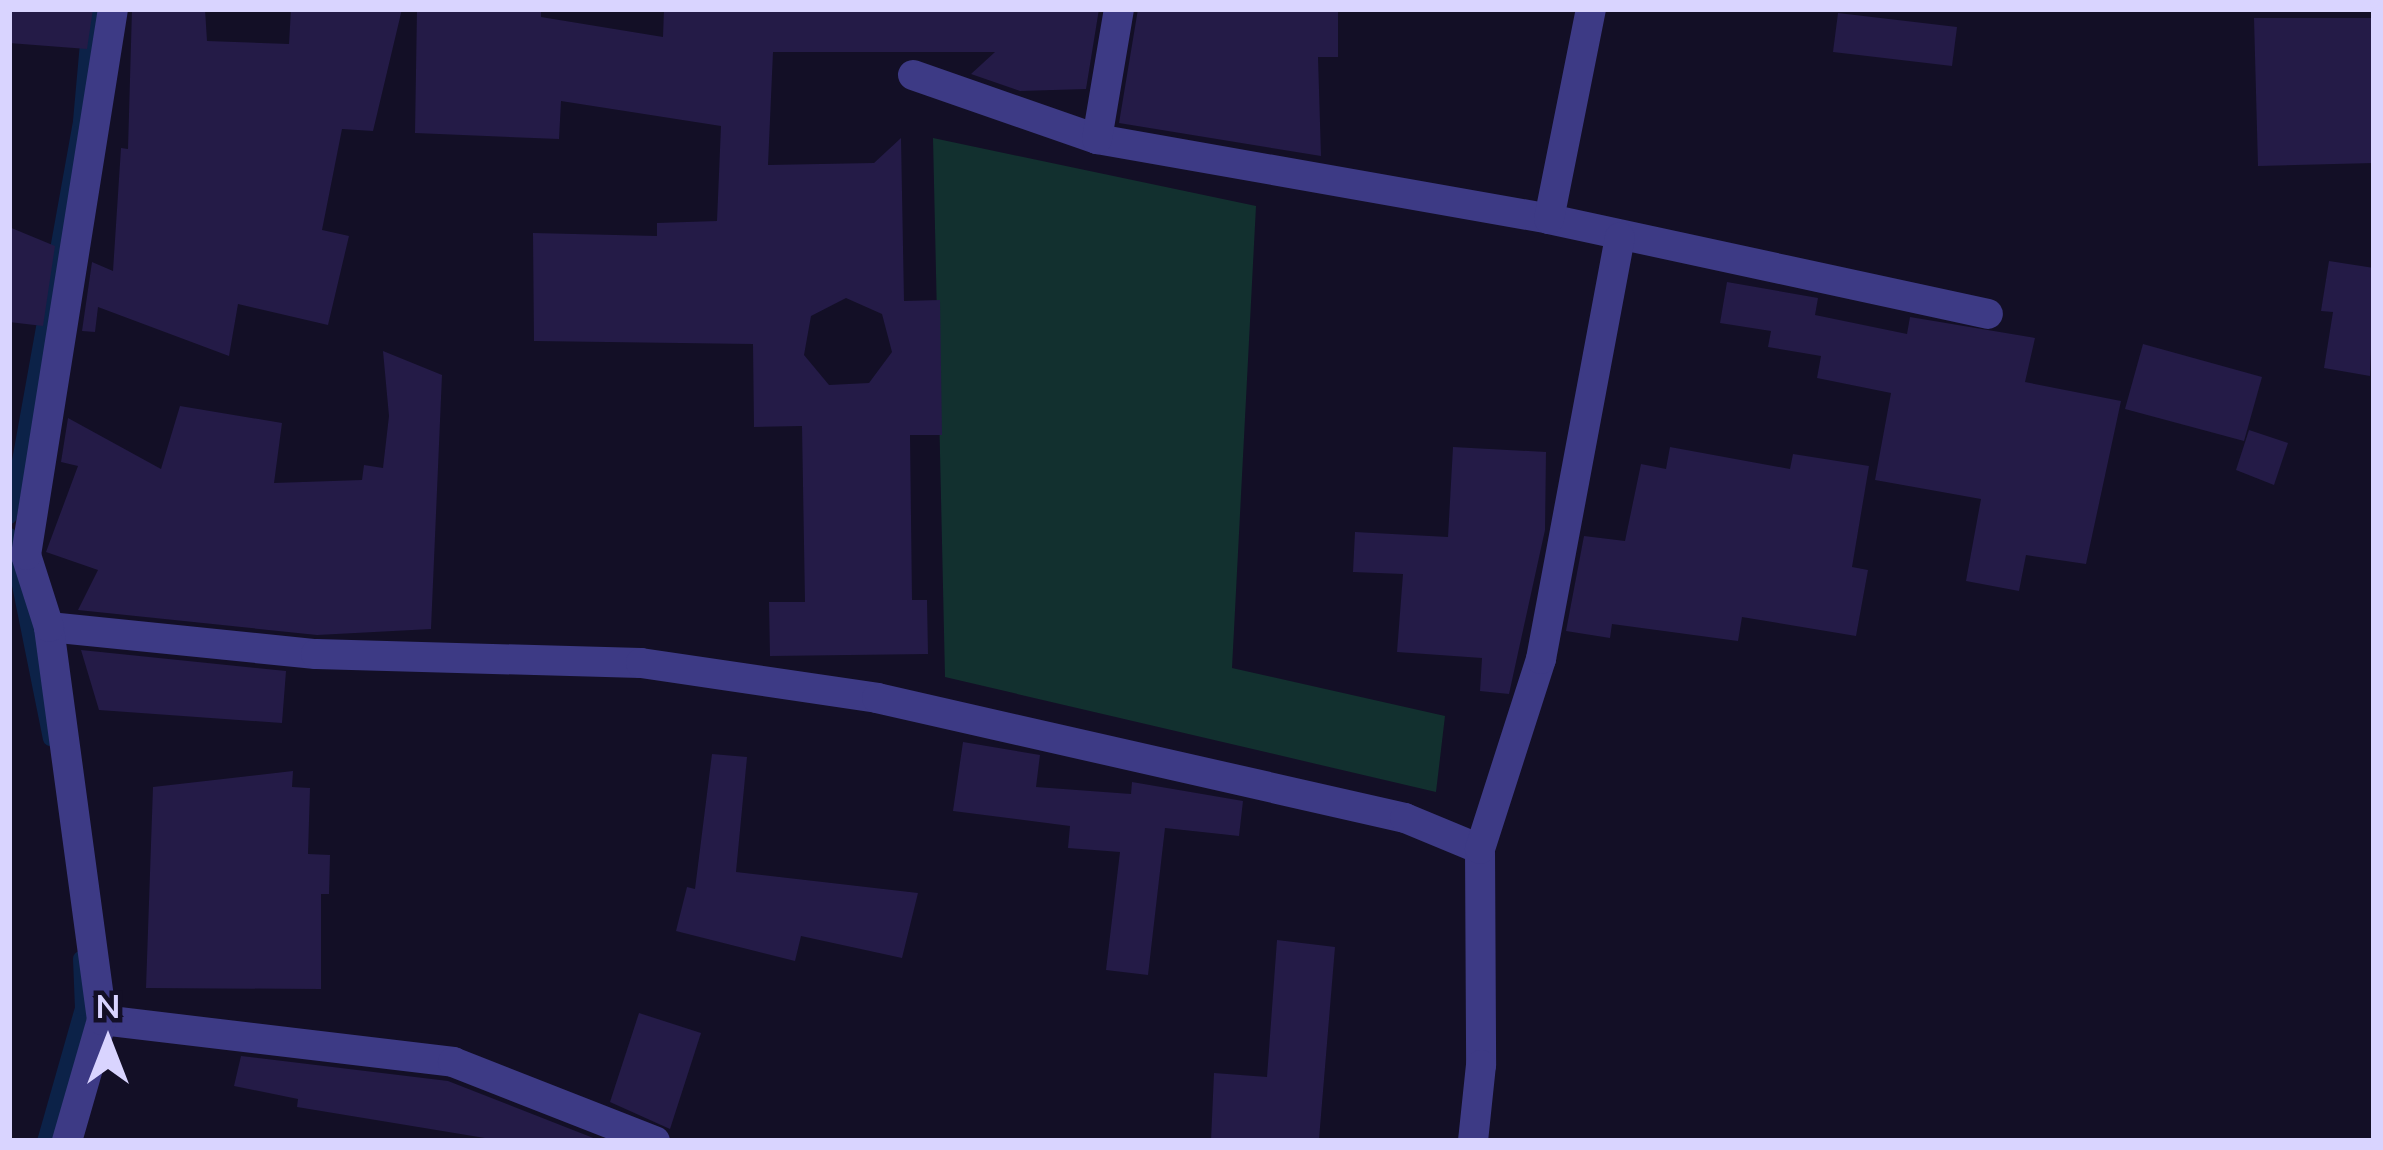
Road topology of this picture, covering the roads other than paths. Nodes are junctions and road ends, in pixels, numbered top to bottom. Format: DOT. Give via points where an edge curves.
graph roads {
  1 [pos="113,9"];
  2 [pos="1119,9"];
  3 [pos="1592,9"];
  4 [pos="914,74"];
  5 [pos="1096,139"];
  6 [pos="1549,219"];
  7 [pos="1620,237"];
  8 [pos="1988,314"];
  9 [pos="49,627"];
  10 [pos="1480,849"];
  11 [pos="102,1020"];
  12 [pos="67,1141"];
  13 [pos="655,1141"];
  14 [pos="1473,1141"];
  1 -- 9 [label="street" via="26,555"];
  2 -- 5 [label="street"];
  3 -- 6 [label="street"];
  4 -- 5 [label="street"];
  5 -- 6 [label="street"];
  6 -- 7 [label="street"];
  7 -- 8 [label="street"];
  7 -- 10 [label="street" via="1541,659"];
  9 -- 10 [label="street" via="316,654 641,663 877,698 1405,818"];
  9 -- 11 [label="street"];
  10 -- 14 [label="street" via="1481,1065"];
  11 -- 12 [label="street"];
  11 -- 13 [label="street" via="453,1062"];
}
